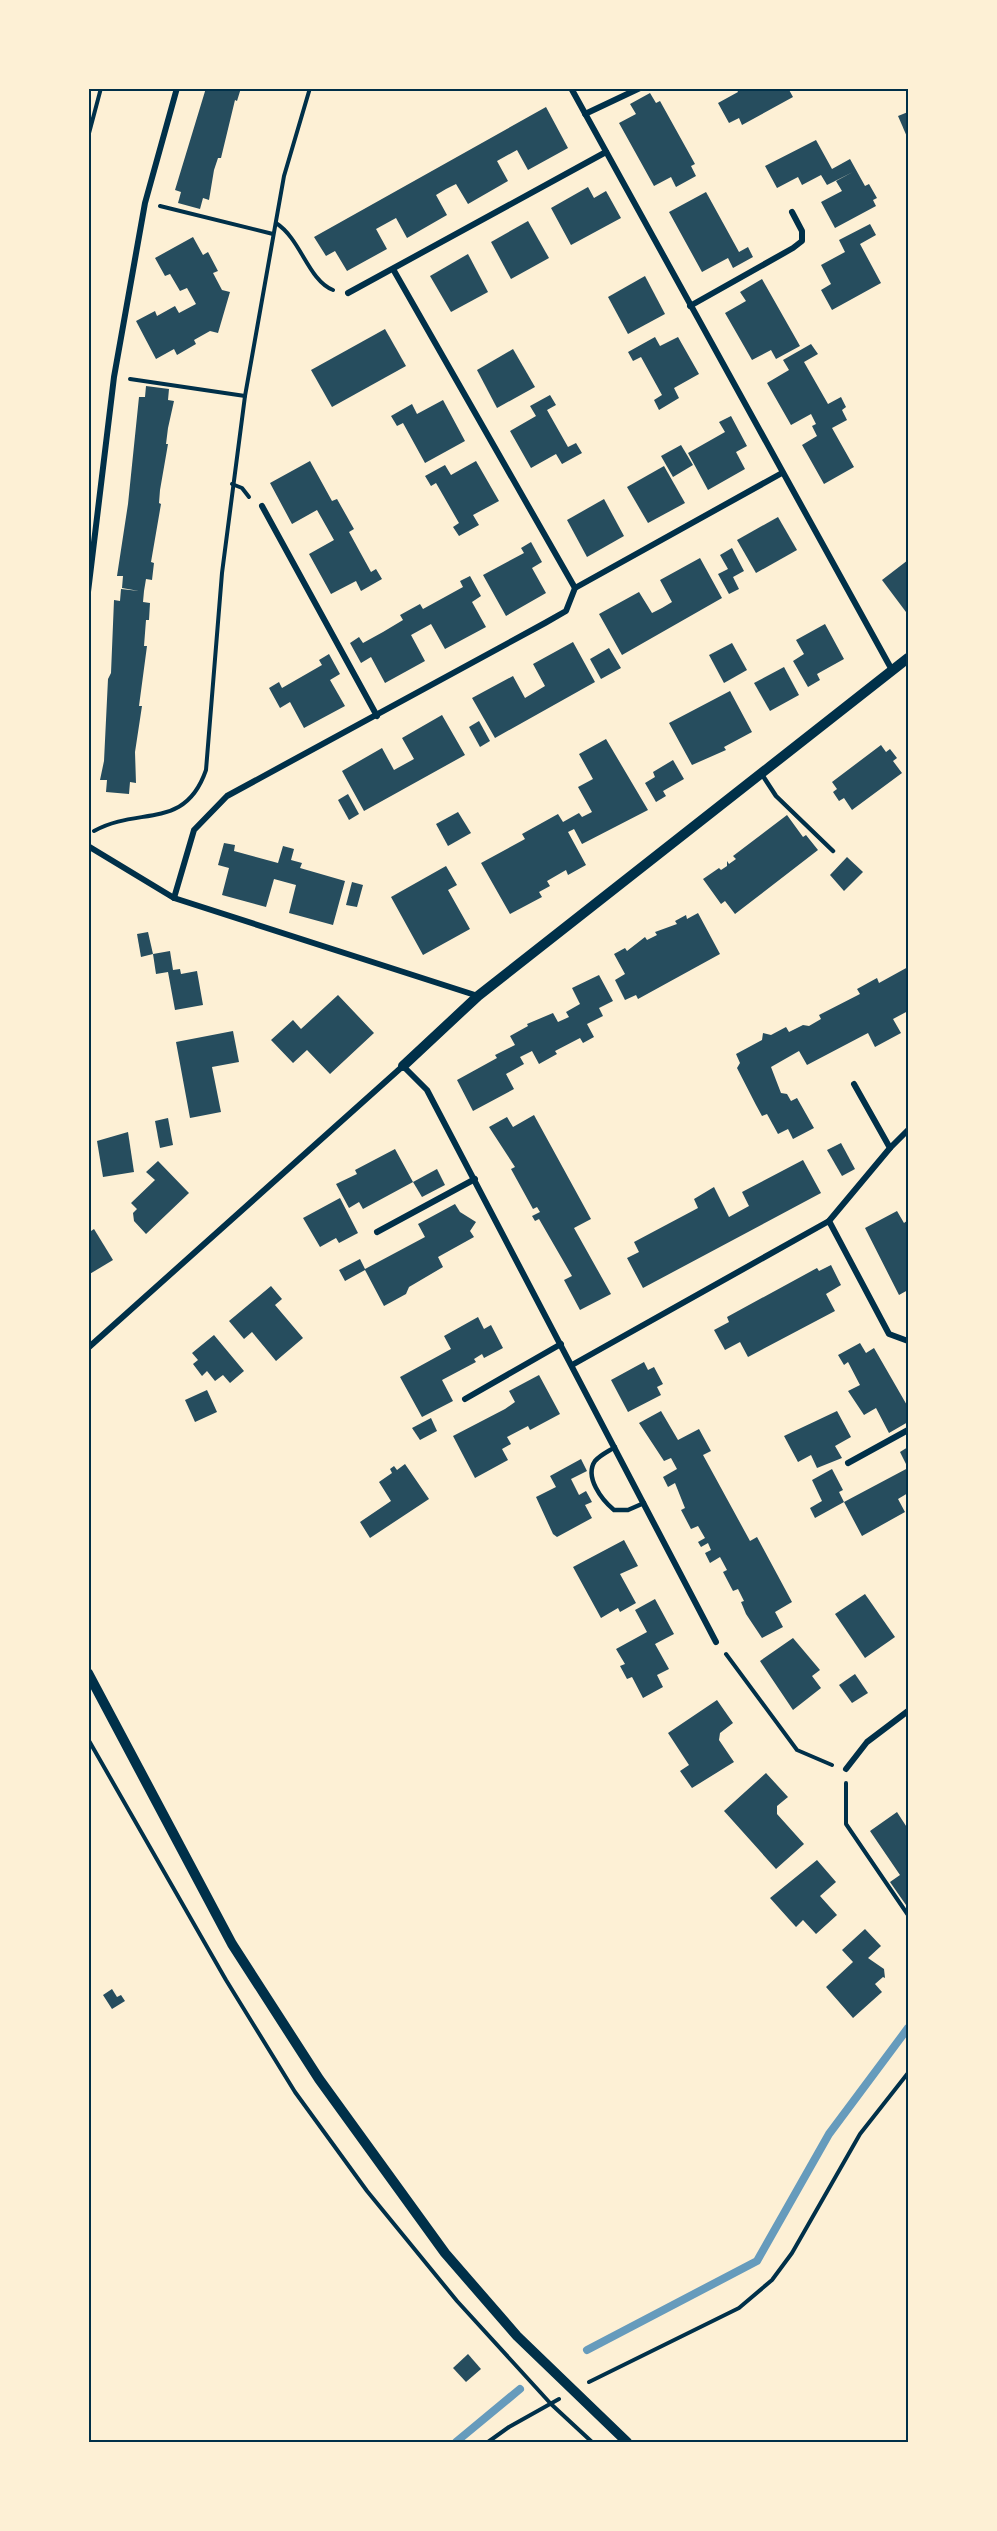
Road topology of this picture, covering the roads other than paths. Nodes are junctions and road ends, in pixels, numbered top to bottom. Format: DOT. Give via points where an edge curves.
graph roads {
  1 [pos="177,88"];
  2 [pos="571,88"];
  3 [pos="640,88"];
  4 [pos="585,114"];
  5 [pos="606,152"];
  6 [pos="792,212"];
  7 [pos="393,269"];
  8 [pos="348,294"];
  9 [pos="690,306"];
  10 [pos="782,473"];
  11 [pos="262,506"];
  12 [pos="575,588"];
  13 [pos="88,592"];
  14 [pos="909,658"];
  15 [pos="892,670"];
  16 [pos="376,716"];
  17 [pos="761,773"];
  18 [pos="88,846"];
  19 [pos="833,851"];
  20 [pos="174,898"];
  21 [pos="478,996"];
  22 [pos="403,1066"];
  23 [pos="854,1084"];
  24 [pos="909,1130"];
  25 [pos="890,1148"];
  26 [pos="475,1179"];
  27 [pos="829,1221"];
  28 [pos="377,1232"];
  29 [pos="909,1341"];
  30 [pos="561,1344"];
  31 [pos="88,1348"];
  32 [pos="572,1365"];
  33 [pos="465,1399"];
  34 [pos="909,1431"];
  35 [pos="615,1447"];
  36 [pos="848,1463"];
  37 [pos="644,1503"];
  38 [pos="716,1642"];
  39 [pos="88,1673"];
  40 [pos="909,1711"];
  41 [pos="846,1769"];
  42 [pos="627,2442"];
  1 -- 13 [label="street" via="145,203 114,377"];
  2 -- 4 [label="street"];
  3 -- 4 [label="street"];
  4 -- 5 [label="street"];
  5 -- 7 [label="street"];
  5 -- 9 [label="street"];
  6 -- 9 [label="street" via="802,231 802,241"];
  7 -- 8 [label="street"];
  7 -- 12 [label="street"];
  9 -- 10 [label="street"];
  10 -- 12 [label="street"];
  10 -- 15 [label="street"];
  11 -- 16 [label="street"];
  12 -- 16 [label="street" via="566,611"];
  14 -- 15 [label="street"];
  15 -- 17 [label="street"];
  16 -- 20 [label="street" via="227,796 194,830"];
  17 -- 19 [label="lane" via="776,796"];
  17 -- 21 [label="street"];
  18 -- 20 [label="street"];
  20 -- 21 [label="street"];
  21 -- 22 [label="street"];
  22 -- 26 [label="street" via="427,1090"];
  22 -- 31 [label="street"];
  23 -- 25 [label="street"];
  24 -- 25 [label="street"];
  25 -- 27 [label="street"];
  26 -- 28 [label="street"];
  26 -- 30 [label="street"];
  27 -- 29 [label="street" via="889,1334"];
  27 -- 32 [label="street"];
  30 -- 32 [label="street"];
  30 -- 33 [label="street"];
  32 -- 35 [label="street"];
  34 -- 36 [label="street"];
  35 -- 37 [label="street"];
  35 -- 37 [label="lane" via="593,1464 597,1490 614,1510 628,1510"];
  37 -- 38 [label="street"];
  39 -- 42 [label="street" via="232,1944 320,2079 445,2253 517,2336"];
  40 -- 41 [label="street" via="867,1742"];
}
